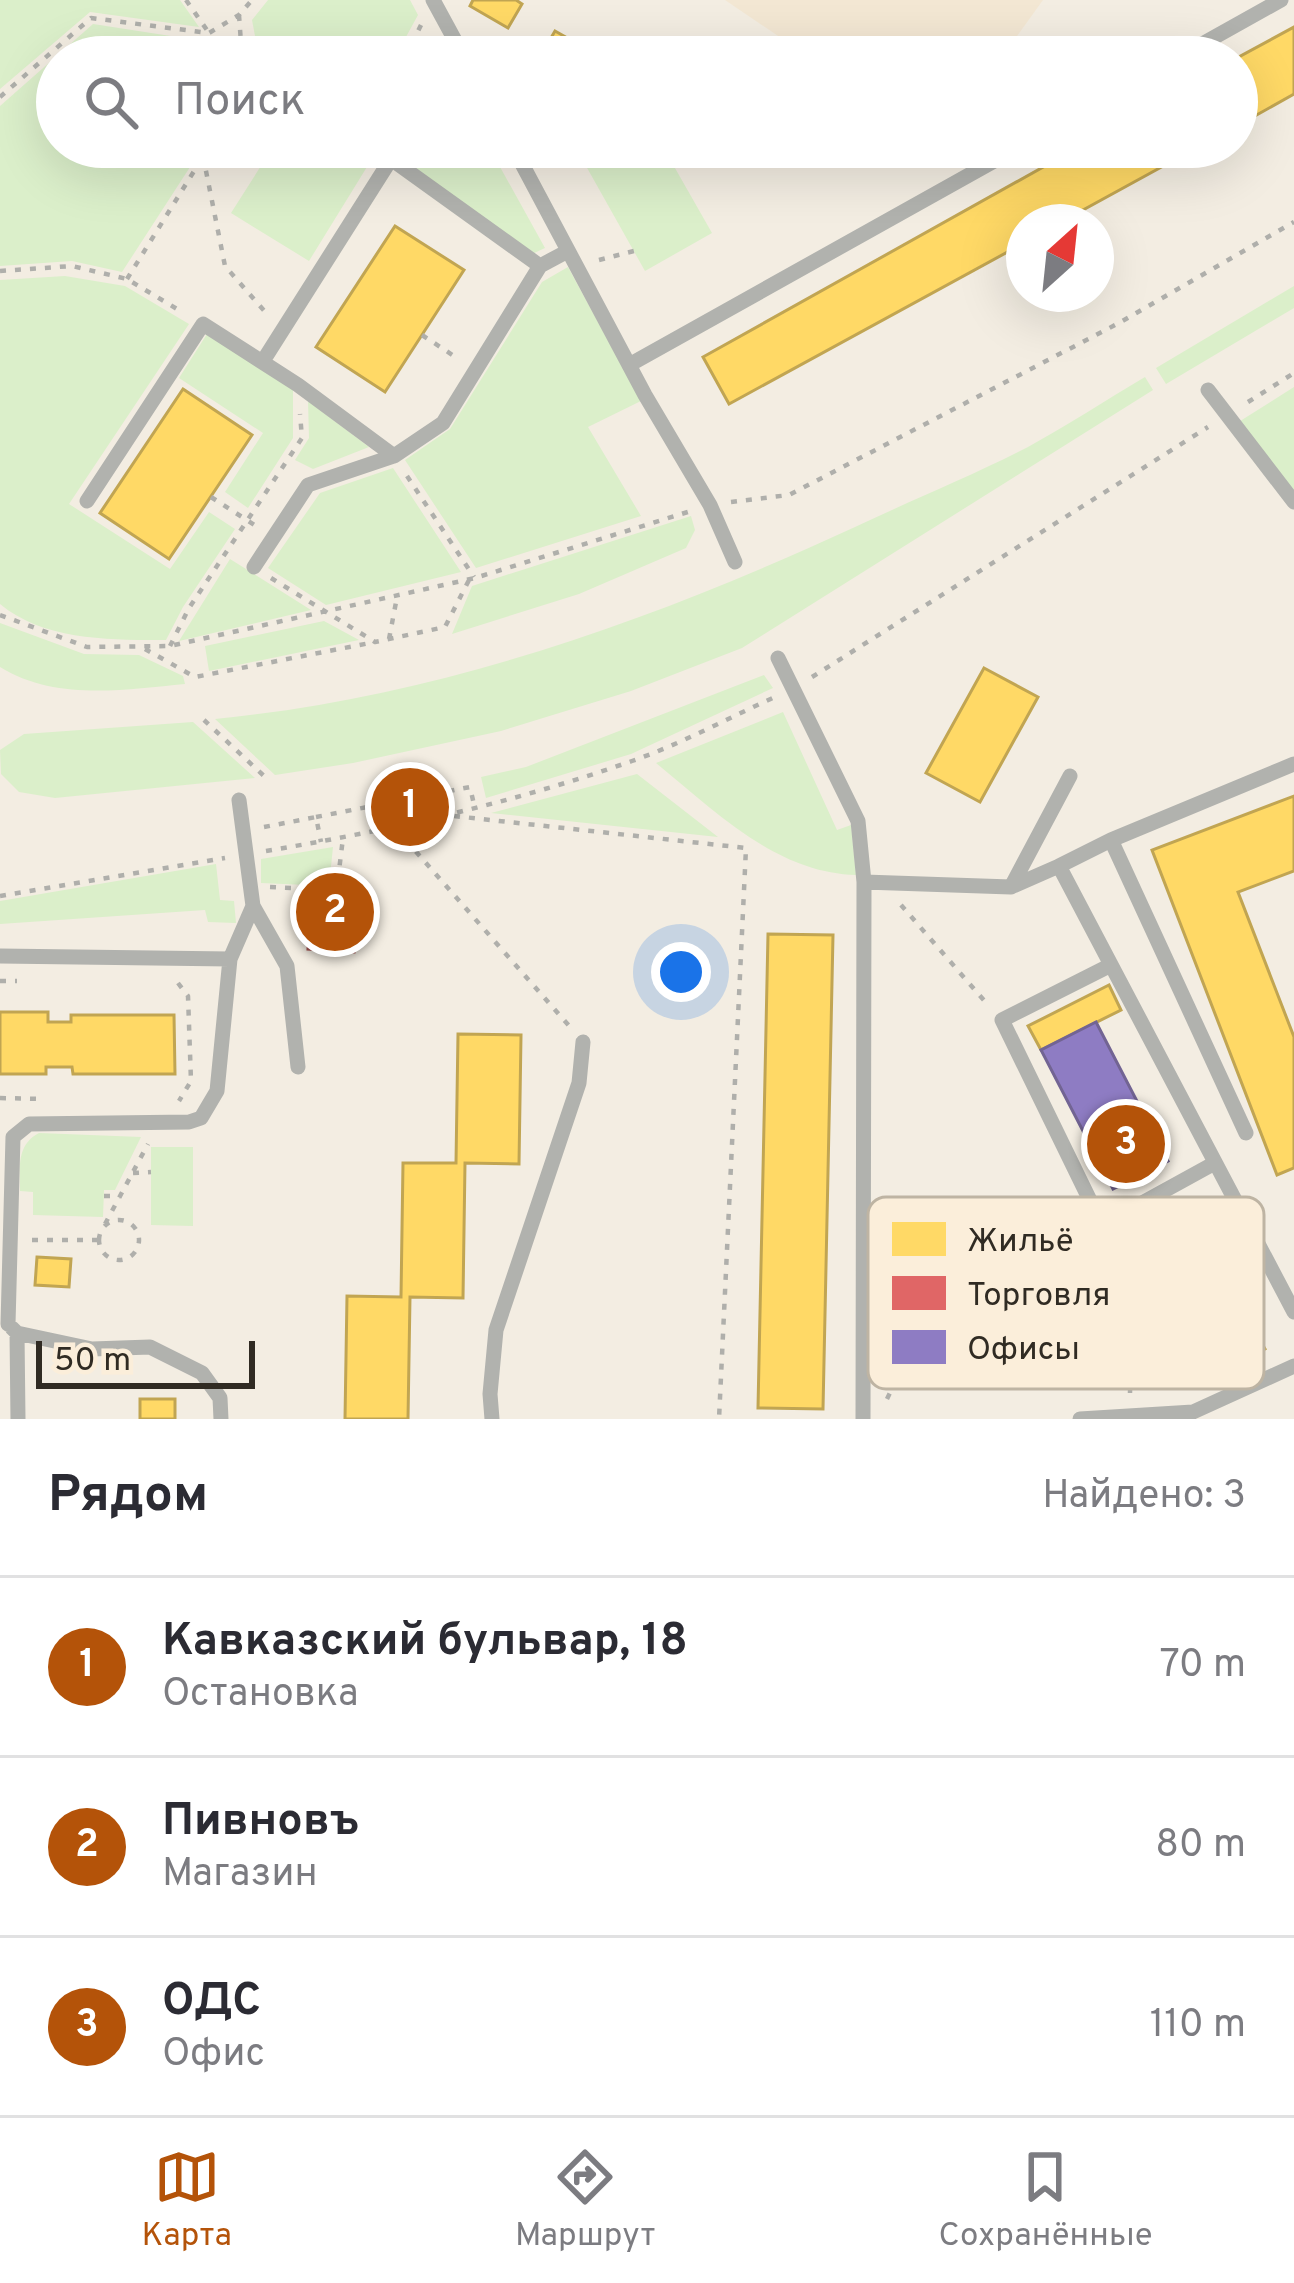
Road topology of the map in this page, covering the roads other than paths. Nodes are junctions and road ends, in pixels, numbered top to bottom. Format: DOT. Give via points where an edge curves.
graph roads {
  1 [pos="1280,0"];
  2 [pos="430,6"];
  3 [pos="450,36"];
  4 [pos="1216,36"];
  5 [pos="385,168"];
  6 [pos="404,168"];
  7 [pos="524,168"];
  8 [pos="981,168"];
  9 [pos="568,251"];
  10 [pos="540,266"];
  11 [pos="263,361"];
  12 [pos="629,365"];
  13 [pos="1208,390"];
  14 [pos="394,456"];
  15 [pos="88,501"];
  16 [pos="1294,502"];
  17 [pos="735,562"];
  18 [pos="254,567"];
  19 [pos="778,658"];
  20 [pos="1294,764"];
  21 [pos="1070,776"];
  22 [pos="239,800"];
  23 [pos="1111,840"];
  24 [pos="1059,866"];
  25 [pos="873,882"];
  26 [pos="1011,887"];
  27 [pos="254,906"];
  28 [pos="0,956"];
  29 [pos="230,958"];
  30 [pos="1109,966"];
  31 [pos="584,1042"];
  32 [pos="298,1066"];
  33 [pos="1246,1133"];
  34 [pos="1213,1164"];
  35 [pos="1089,1197"];
  36 [pos="1153,1197"];
  37 [pos="1231,1197"];
  38 [pos="1264,1257"];
  39 [pos="1294,1312"];
  40 [pos="8,1327"];
  41 [pos="1294,1366"];
  42 [pos="1264,1380"];
  43 [pos="1244,1389"];
  44 [pos="18,1419"];
  45 [pos="221,1419"];
  46 [pos="492,1419"];
  47 [pos="863,1419"];
  48 [pos="1080,1419"];
  1 -- 4 [label="lane"];
  2 -- 3 [label="lane"];
  5 -- 11 [label="lane"];
  6 -- 10 [label="lane"];
  7 -- 9 [label="lane"];
  8 -- 12 [label="lane"];
  9 -- 10 [label="lane"];
  9 -- 12 [label="lane"];
  10 -- 14 [label="lane" via="443,423"];
  11 -- 14 [label="lane"];
  11 -- 15 [label="lane" via="203,324"];
  12 -- 17 [label="lane"];
  13 -- 16 [label="lane"];
  14 -- 18 [label="lane" via="308,485"];
  19 -- 25 [label="lane" via="858,821"];
  20 -- 23 [label="lane"];
  21 -- 26 [label="lane"];
  22 -- 27 [label="lane"];
  23 -- 24 [label="lane"];
  23 -- 33 [label="lane"];
  24 -- 26 [label="lane"];
  24 -- 30 [label="lane"];
  25 -- 26 [label="lane"];
  25 -- 47 [label="lane"];
  27 -- 29 [label="lane"];
  27 -- 32 [label="lane" via="287,966"];
  28 -- 29 [label="lane"];
  29 -- 40 [label="lane" via="217,1091 201,1118 21,1128 12,1147"];
  30 -- 34 [label="lane"];
  30 -- 35 [label="lane" via="1002,1020"];
  31 -- 46 [label="lane" via="579,1083 496,1330"];
  34 -- 36 [label="lane"];
  34 -- 37 [label="lane"];
  38 -- 39 [label="lane"];
  40 -- 44 [label="lane"];
  40 -- 45 [label="lane" via="92,1348 150,1348 202,1373 220,1398"];
  41 -- 42 [label="lane"];
  43 -- 48 [label="lane" via="1193,1412"];
}
